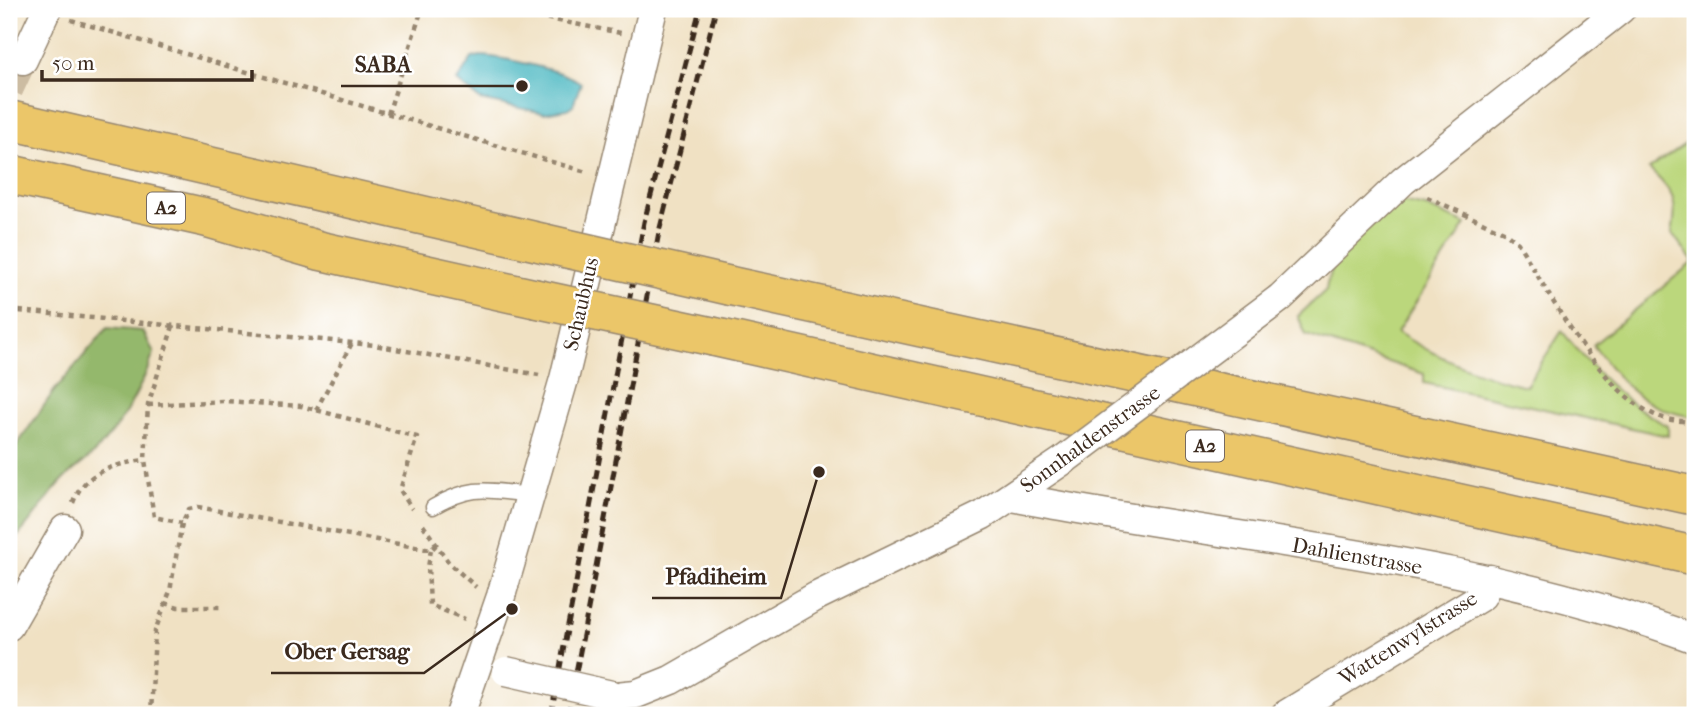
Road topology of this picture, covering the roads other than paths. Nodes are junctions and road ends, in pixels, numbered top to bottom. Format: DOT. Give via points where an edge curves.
graph roads {
  1 [pos="653,9"];
  2 [pos="1621,9"];
  3 [pos="46,11"];
  4 [pos="23,60"];
  5 [pos="13,117"];
  6 [pos="9,174"];
  7 [pos="9,198"];
  8 [pos="321,251"];
  9 [pos="530,495"];
  10 [pos="1695,496"];
  11 [pos="1012,497"];
  12 [pos="433,507"];
  13 [pos="65,529"];
  14 [pos="1695,555"];
  15 [pos="1490,579"];
  16 [pos="9,626"];
  17 [pos="1695,639"];
  18 [pos="478,665"];
  19 [pos="460,715"];
  20 [pos="1285,715"];
  1 -- 9 [label="street, Schaubhus" via="564,379"];
  2 -- 11 [label="street, Sonnhaldenstrasse, bridge" via="1403,181 1280,298"];
  3 -- 4 [label="street"];
  5 -- 10 [label="highway, bridge" via="731,286"];
  6 -- 8 [label="highway, A2" via="208,218"];
  7 -- 8 [label="highway" via="237,249"];
  8 -- 14 [label="highway, A2, bridge"];
  9 -- 12 [label="lane" via="482,489 457,493"];
  9 -- 18 [label="street, Schaubhus" via="494,594"];
  11 -- 15 [label="street, Dahlienstrasse"];
  11 -- 18 [label="street, Sonnhaldenstrasse, bridge" via="636,695 616,696"];
  13 -- 16 [label="street"];
  15 -- 17 [label="street, Dahlienstrasse" via="1635,617"];
  15 -- 20 [label="street, Wattenwylstrasse" via="1482,596"];
  18 -- 19 [label="street, Schaubhus"];
}
